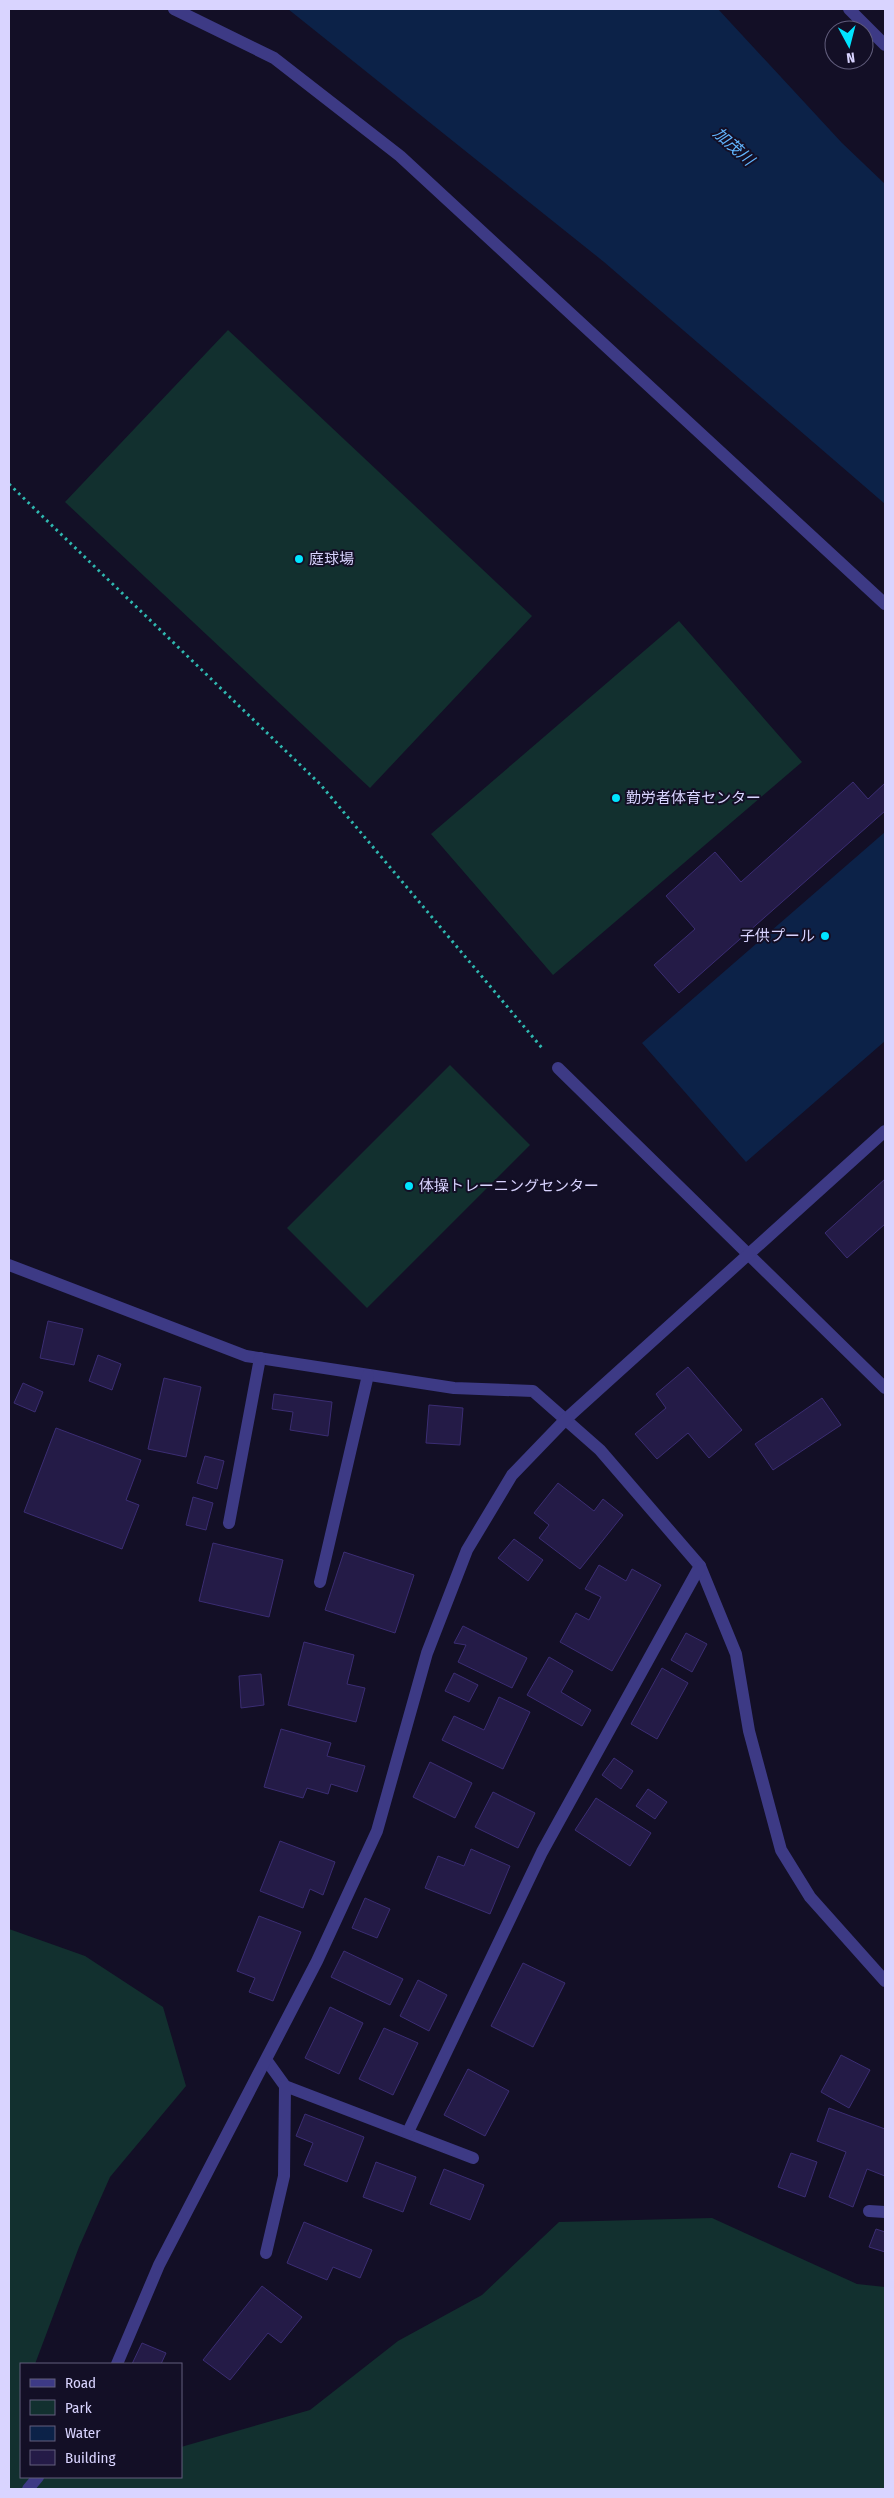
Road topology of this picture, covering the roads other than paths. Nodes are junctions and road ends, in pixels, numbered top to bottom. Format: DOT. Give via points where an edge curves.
graph roads {
  1 [pos="174,9"];
  2 [pos="849,9"];
  3 [pos="885,45"];
  4 [pos="885,604"];
  5 [pos="558,1068"];
  6 [pos="885,1131"];
  7 [pos="748,1253"];
  8 [pos="9,1265"];
  9 [pos="260,1358"];
  10 [pos="368,1375"];
  11 [pos="885,1388"];
  12 [pos="566,1419"];
  13 [pos="228,1523"];
  14 [pos="700,1566"];
  15 [pos="320,1582"];
  16 [pos="885,1981"];
  17 [pos="267,2061"];
  18 [pos="285,2086"];
  19 [pos="408,2132"];
  20 [pos="473,2158"];
  21 [pos="869,2211"];
  22 [pos="885,2212"];
  23 [pos="266,2253"];
  24 [pos="117,2363"];
  25 [pos="37,2478"];
  26 [pos="28,2489"];
  1 -- 4 [label="street" via="274,58 400,156"];
  2 -- 3 [label="street"];
  5 -- 7 [label="street"];
  6 -- 7 [label="street"];
  7 -- 11 [label="street"];
  7 -- 12 [label="street"];
  8 -- 9 [label="street" via="246,1356"];
  9 -- 10 [label="street"];
  9 -- 13 [label="street"];
  10 -- 12 [label="street" via="454,1388 533,1391"];
  10 -- 15 [label="street"];
  12 -- 14 [label="street" via="600,1450"];
  12 -- 17 [label="street" via="512,1475 466,1550 427,1653 377,1831"];
  14 -- 16 [label="street" via="736,1654 749,1731 781,1850 810,1897"];
  14 -- 19 [label="street" via="542,1852"];
  17 -- 18 [label="street"];
  17 -- 24 [label="street" via="159,2265"];
  18 -- 19 [label="street"];
  18 -- 23 [label="street" via="284,2176"];
  19 -- 20 [label="street"];
  21 -- 22 [label="street"];
  25 -- 26 [label="street"];
}
